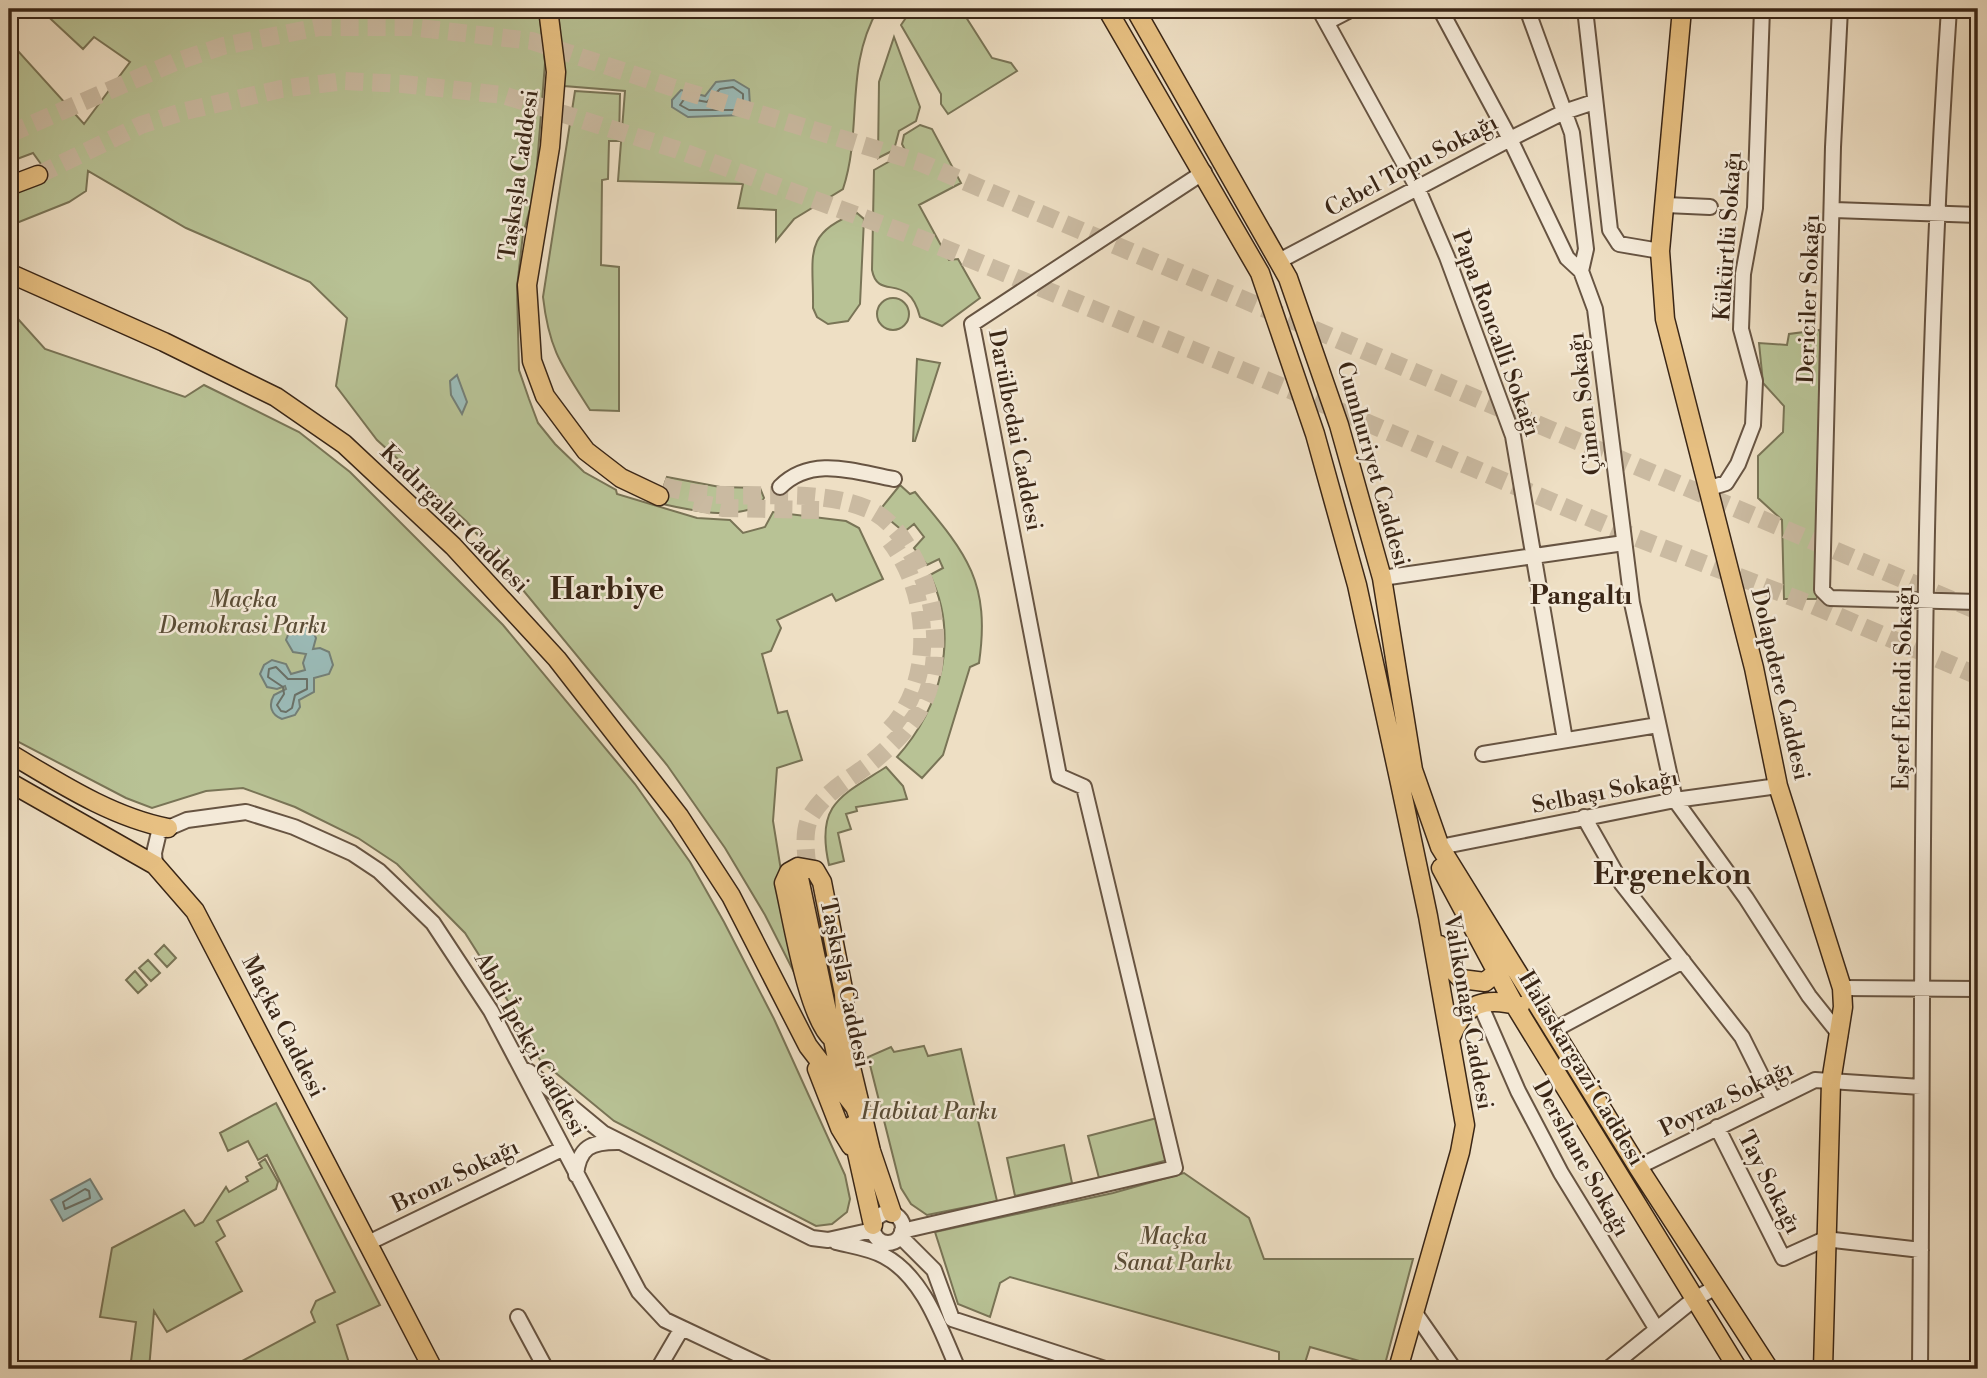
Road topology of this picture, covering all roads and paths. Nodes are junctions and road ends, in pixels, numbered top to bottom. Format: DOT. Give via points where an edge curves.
graph roads {
  1 [pos="548,9"];
  2 [pos="1107,9"];
  3 [pos="1135,9"];
  4 [pos="1352,9"];
  5 [pos="1440,9"];
  6 [pos="1527,9"];
  7 [pos="1585,9"];
  8 [pos="1682,9"];
  9 [pos="1762,9"];
  10 [pos="1840,9"];
  11 [pos="1950,9"];
  12 [pos="1323,15"];
  13 [pos="1594,102"];
  14 [pos="1564,112"];
  15 [pos="1510,139"];
  16 [pos="1223,162"];
  17 [pos="1204,172"];
  18 [pos="37,175"];
  19 [pos="9,186"];
  20 [pos="1418,187"];
  21 [pos="1666,205"];
  22 [pos="1710,207"];
  23 [pos="1834,210"];
  24 [pos="1935,214"];
  25 [pos="1978,215"];
  26 [pos="1660,251"];
  27 [pos="1281,260"];
  28 [pos="1581,271"];
  29 [pos="9,273"];
  30 [pos="894,478"];
  31 [pos="780,487"];
  32 [pos="1710,488"];
  33 [pos="661,491"];
  34 [pos="1623,543"];
  35 [pos="1533,555"];
  36 [pos="1382,578"];
  37 [pos="1926,601"];
  38 [pos="1978,602"];
  39 [pos="1658,724"];
  40 [pos="1565,740"];
  41 [pos="9,753"];
  42 [pos="1483,754"];
  43 [pos="9,782"];
  44 [pos="1400,783"];
  45 [pos="1778,786"];
  46 [pos="1675,800"];
  47 [pos="1584,817"];
  48 [pos="164,830"];
  49 [pos="1440,847"];
  50 [pos="137,853"];
  51 [pos="155,865"];
  52 [pos="803,872"];
  53 [pos="1428,916"];
  54 [pos="1506,954"];
  55 [pos="1683,961"];
  56 [pos="1497,974"];
  57 [pos="1842,988"];
  58 [pos="1921,988"];
  59 [pos="1978,989"];
  60 [pos="1480,1004"];
  61 [pos="1514,1004"];
  62 [pos="1550,1026"];
  63 [pos="1840,1035"];
  64 [pos="1451,1037"];
  65 [pos="840,1044"];
  66 [pos="808,1046"];
  67 [pos="524,1068"];
  68 [pos="1831,1082"];
  69 [pos="1921,1087"];
  70 [pos="845,1095"];
  71 [pos="1773,1099"];
  72 [pos="1717,1128"];
  73 [pos="622,1143"];
  74 [pos="562,1149"];
  75 [pos="864,1151"];
  76 [pos="1638,1167"];
  77 [pos="576,1175"];
  78 [pos="891,1213"];
  79 [pos="873,1227"];
  80 [pos="901,1234"];
  81 [pos="1825,1239"];
  82 [pos="828,1240"];
  83 [pos="368,1243"];
  84 [pos="1921,1250"];
  85 [pos="1716,1287"];
  86 [pos="1693,1300"];
  87 [pos="1415,1313"];
  88 [pos="518,1317"];
  89 [pos="952,1319"];
  90 [pos="682,1328"];
  91 [pos="1656,1328"];
  92 [pos="942,1334"];
  93 [pos="433,1369"];
  94 [pos="546,1369"];
  95 [pos="658,1369"];
  96 [pos="769,1369"];
  97 [pos="958,1369"];
  98 [pos="1105,1369"];
  99 [pos="1398,1369"];
  100 [pos="1454,1369"];
  101 [pos="1608,1369"];
  102 [pos="1738,1369"];
  103 [pos="1769,1369"];
  104 [pos="1823,1369"];
  105 [pos="1920,1369"];
  1 -- 33 [label="main road, Taşkışla Caddesi" via="556,72 550,147 527,285 532,348 561,402 592,443"];
  2 -- 17 [label="main road"];
  3 -- 16 [label="main road, Cumhuriyet Caddesi"];
  4 -- 12 [label="street"];
  5 -- 15 [label="street"];
  6 -- 14 [label="street, Çimen Sokağı"];
  7 -- 13 [label="street"];
  8 -- 21 [label="main road, Dolapdere Caddesi"];
  9 -- 32 [label="street, Kükürtlü Sokağı" via="1755,208 1743,274 1741,328 1755,381 1753,425 1726,483"];
  10 -- 23 [label="street, Dericiler Sokağı"];
  11 -- 24 [label="street, Eşref Efendi Sokağı"];
  12 -- 20 [label="street, Papa Roncalli Sokağı"];
  13 -- 14 [label="street, Cebel Topu Sokağı"];
  13 -- 26 [label="street" via="1610,230 1619,244"];
  14 -- 15 [label="street, Cebel Topu Sokağı"];
  14 -- 28 [label="street, Çimen Sokağı" via="1572,133 1586,249"];
  15 -- 20 [label="street, Cebel Topu Sokağı"];
  15 -- 28 [label="street" via="1567,258"];
  16 -- 17 [label="main road"];
  16 -- 27 [label="main road, Cumhuriyet Caddesi"];
  17 -- 44 [label="main road" via="1261,273 1315,434 1357,585"];
  17 -- 80 [label="street, Darülbedai Caddesi" via="972,324 1059,776 1084,787 1175,1168"];
  18 -- 19 [label="main road"];
  20 -- 27 [label="street, Cebel Topu Sokağı"];
  20 -- 35 [label="street, Papa Roncalli Sokağı" via="1513,436"];
  21 -- 22 [label="street"];
  21 -- 26 [label="main road, Dolapdere Caddesi"];
  23 -- 24 [label="street"];
  23 -- 37 [label="street, Dericiler Sokağı" via="1826,594"];
  24 -- 25 [label="street"];
  24 -- 37 [label="street, Eşref Efendi Sokağı"];
  26 -- 32 [label="main road, Dolapdere Caddesi" via="1665,319"];
  27 -- 36 [label="main road, Cumhuriyet Caddesi" via="1335,413"];
  28 -- 34 [label="street, Çimen Sokağı" via="1595,309"];
  29 -- 66 [label="main road, Kadırgalar Caddesi" via="276,397 344,444 435,528 557,659 680,816 731,897"];
  30 -- 31 [label="street" via="818,468 798,473"];
  32 -- 45 [label="main road, Dolapdere Caddesi"];
  34 -- 35 [label="street"];
  34 -- 39 [label="street, Çimen Sokağı"];
  35 -- 36 [label="street"];
  35 -- 40 [label="street, Papa Roncalli Sokağı"];
  36 -- 49 [label="main road, Cumhuriyet Caddesi" via="1413,770"];
  37 -- 38 [label="street, Dericiler Sokağı"];
  37 -- 58 [label="street, Eşref Efendi Sokağı"];
  39 -- 40 [label="street"];
  39 -- 46 [label="street, Çimen Sokağı"];
  40 -- 42 [label="street"];
  41 -- 48 [label="main road" via="96,802"];
  43 -- 50 [label="main road, Maçka Caddesi"];
  44 -- 53 [label="main road, Valikonağı Caddesi"];
  44 -- 56 [label="main road, Halaskargazi Caddesi"];
  45 -- 46 [label="street, Selbaşı Sokağı"];
  45 -- 57 [label="main road, Dolapdere Caddesi"];
  46 -- 47 [label="street, Selbaşı Sokağı"];
  46 -- 63 [label="street"];
  47 -- 49 [label="street, Selbaşı Sokağı"];
  47 -- 55 [label="street" via="1622,884"];
  48 -- 50 [label="street, Abdi İpekçi Caddesi" via="151,836"];
  48 -- 51 [label="street" via="153,853"];
  48 -- 67 [label="street, Abdi İpekçi Caddesi" via="207,816 246,812 334,844 379,871 433,923 456,954"];
  49 -- 54 [label="main road, Cumhuriyet Caddesi"];
  50 -- 51 [label="main road, Maçka Caddesi"];
  51 -- 83 [label="main road, Maçka Caddesi" via="205,926"];
  52 -- 65 [label="main road, Taşkışla Caddesi"];
  53 -- 56 [label="main road" via="1445,959 1461,979 1485,982"];
  53 -- 64 [label="main road, Valikonağı Caddesi"];
  54 -- 56 [label="main road" via="1504,968"];
  54 -- 62 [label="main road, Halaskargazi Caddesi"];
  55 -- 62 [label="street"];
  55 -- 71 [label="street" via="1742,1037"];
  56 -- 61 [label="main road, Halaskargazi Caddesi"];
  57 -- 58 [label="street"];
  57 -- 63 [label="main road, Dolapdere Caddesi"];
  58 -- 59 [label="street"];
  58 -- 69 [label="street, Eşref Efendi Sokağı"];
  60 -- 61 [label="main road"];
  60 -- 64 [label="main road" via="1459,1017"];
  60 -- 91 [label="street, Dershane Sokağı" via="1561,1173"];
  61 -- 62 [label="main road" via="1537,1013"];
  61 -- 86 [label="main road, Halaskargazi Caddesi"];
  62 -- 76 [label="main road, Halaskargazi Caddesi"];
  63 -- 68 [label="main road, Dolapdere Caddesi"];
  64 -- 87 [label="main road, Valikonağı Caddesi" via="1465,1125"];
  65 -- 65 [label="main road" via="844,994 822,881 816,870 798,867 789,872 785,883 814,1010 826,1034"];
  65 -- 70 [label="main road, Taşkışla Caddesi"];
  65 -- 75 [label="main road, Taşkışla Caddesi"];
  66 -- 70 [label="main road, Kadırgalar Caddesi"];
  66 -- 75 [label="main road, Kadırgalar Caddesi" via="840,1128"];
  67 -- 73 [label="street" via="603,1133"];
  67 -- 74 [label="street, Abdi İpekçi Caddesi"];
  68 -- 69 [label="street, Poyraz Sokağı"];
  68 -- 71 [label="street, Poyraz Sokağı" via="1815,1080"];
  68 -- 81 [label="main road, Dolapdere Caddesi"];
  69 -- 84 [label="street, Eşref Efendi Sokağı"];
  70 -- 75 [label="main road, Taşkışla Caddesi"];
  71 -- 72 [label="street, Poyraz Sokağı"];
  72 -- 76 [label="street, Poyraz Sokağı"];
  72 -- 81 [label="street, Tay Sokağı" via="1783,1258"];
  73 -- 77 [label="street" via="596,1142 583,1150"];
  73 -- 82 [label="street" via="812,1238"];
  74 -- 77 [label="street, Abdi İpekçi Caddesi"];
  74 -- 83 [label="street, Bronz Sokağı"];
  75 -- 78 [label="main road, Taşkışla Caddesi"];
  75 -- 79 [label="main road, Taşkışla Caddesi"];
  76 -- 85 [label="main road, Halaskargazi Caddesi"];
  77 -- 90 [label="street, Abdi İpekçi Caddesi" via="639,1292 665,1320"];
  78 -- 79 [label="street" via="879,1215"];
  78 -- 80 [label="street" via="899,1218"];
  79 -- 80 [label="street" via="882,1241 892,1242"];
  79 -- 82 [label="street"];
  80 -- 89 [label="street" via="934,1270"];
  81 -- 84 [label="street"];
  81 -- 104 [label="main road, Dolapdere Caddesi"];
  82 -- 92 [label="street" via="886,1256 929,1304"];
  83 -- 93 [label="main road, Maçka Caddesi"];
  84 -- 105 [label="street, Eşref Efendi Sokağı"];
  85 -- 86 [label="street"];
  85 -- 103 [label="main road, Halaskargazi Caddesi"];
  86 -- 91 [label="street"];
  86 -- 102 [label="main road, Halaskargazi Caddesi"];
  87 -- 99 [label="main road, Valikonağı Caddesi"];
  87 -- 100 [label="street"];
  88 -- 94 [label="street"];
  89 -- 92 [label="street"];
  89 -- 98 [label="street"];
  90 -- 95 [label="street"];
  90 -- 96 [label="street, Abdi İpekçi Caddesi"];
  91 -- 101 [label="street"];
  92 -- 97 [label="street"];
}
